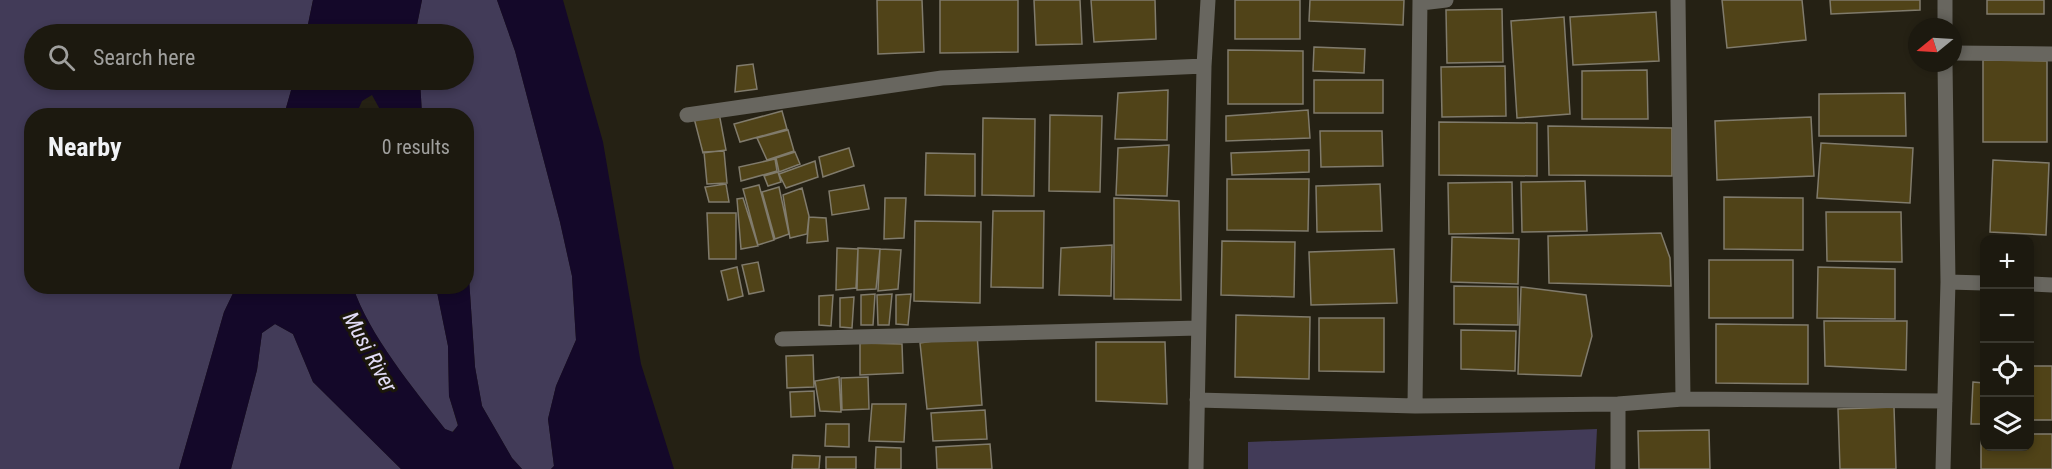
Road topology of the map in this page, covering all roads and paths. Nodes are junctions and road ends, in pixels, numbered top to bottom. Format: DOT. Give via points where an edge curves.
graph roads {
  1 [pos="1208,0"];
  2 [pos="1446,0"];
  3 [pos="1678,0"];
  4 [pos="1945,0"];
  5 [pos="1421,1"];
  6 [pos="1945,18"];
  7 [pos="1962,53"];
  8 [pos="2052,54"];
  9 [pos="1204,66"];
  10 [pos="1944,72"];
  11 [pos="687,115"];
  12 [pos="1948,282"];
  13 [pos="1980,283"];
  14 [pos="2034,284"];
  15 [pos="2052,285"];
  16 [pos="1198,328"];
  17 [pos="782,339"];
  18 [pos="1683,399"];
  19 [pos="1197,400"];
  20 [pos="1945,401"];
  21 [pos="1618,404"];
  22 [pos="1415,406"];
  23 [pos="1196,469"];
  24 [pos="1618,469"];
  25 [pos="1943,469"];
  1 -- 9 [label="street"];
  2 -- 5 [label="street"];
  3 -- 18 [label="street"];
  4 -- 6 [label="street"];
  5 -- 22 [label="street"];
  7 -- 8 [label="street"];
  9 -- 11 [label="street" via="942,78"];
  9 -- 16 [label="street"];
  10 -- 12 [label="street"];
  12 -- 13 [label="street"];
  12 -- 20 [label="street"];
  14 -- 15 [label="street"];
  16 -- 17 [label="street"];
  16 -- 19 [label="street"];
  18 -- 20 [label="street"];
  18 -- 21 [label="street"];
  19 -- 22 [label="street"];
  19 -- 23 [label="street"];
  20 -- 25 [label="street"];
  21 -- 22 [label="street"];
  21 -- 24 [label="street"];
}
